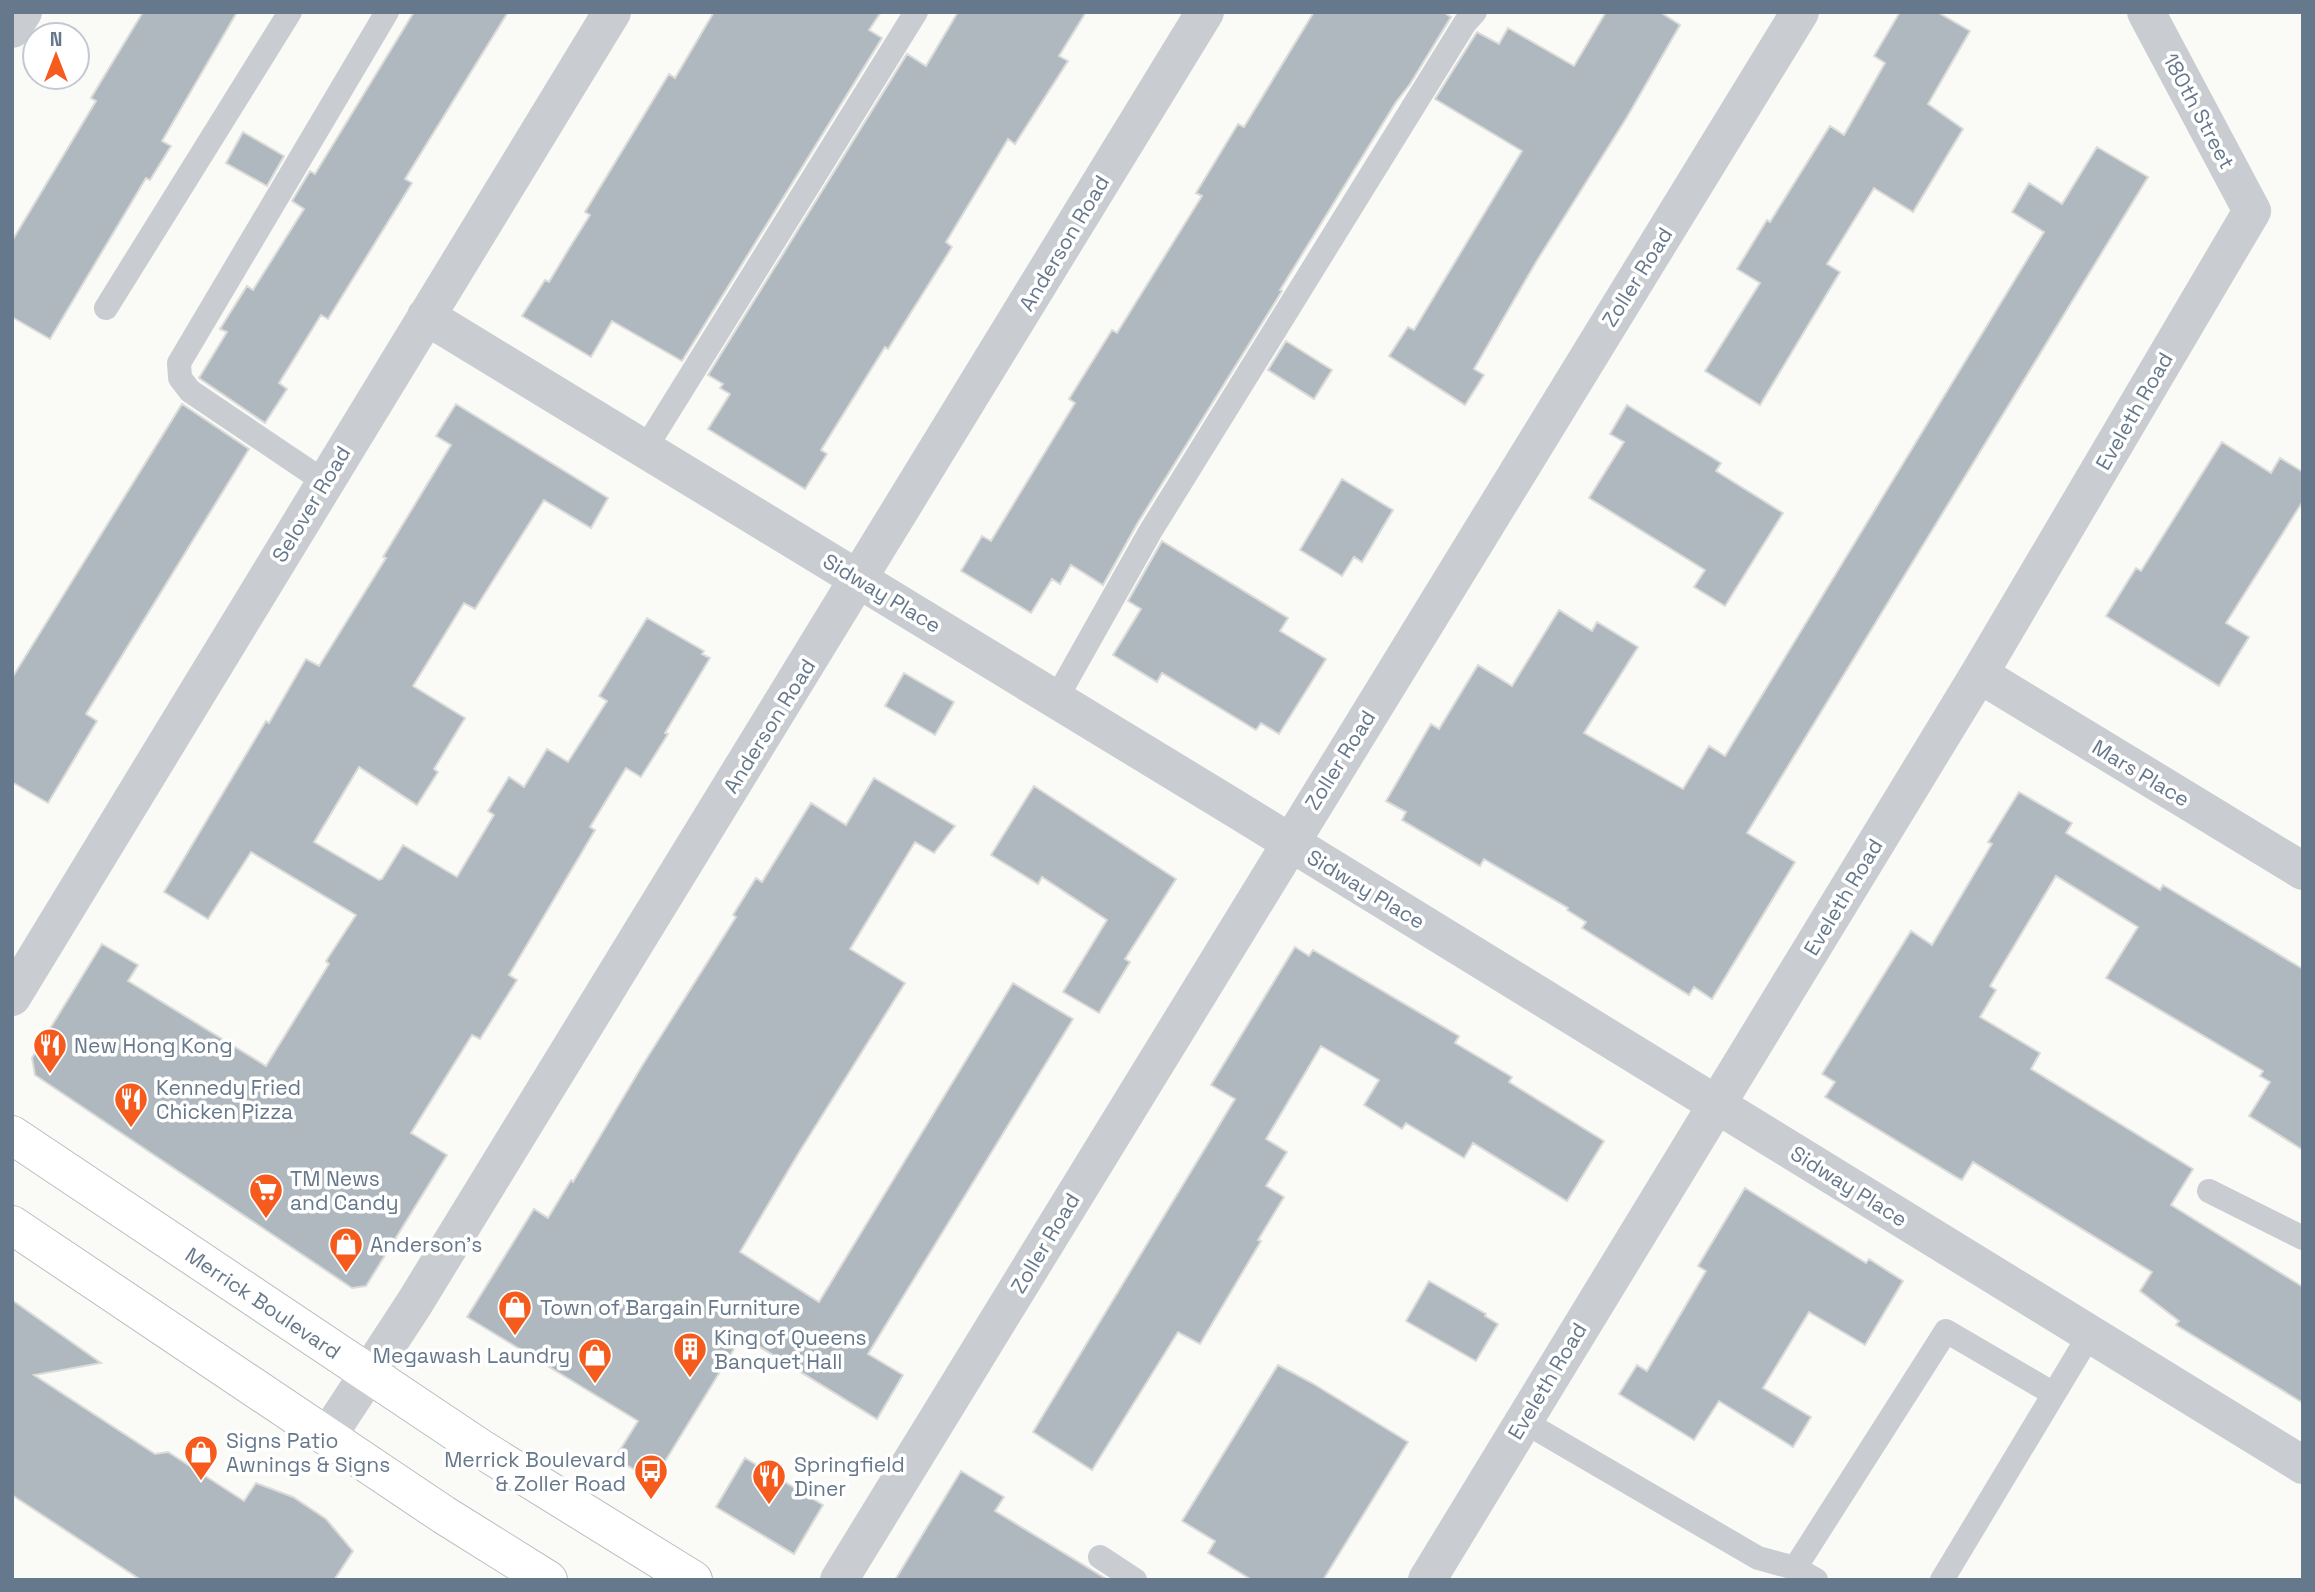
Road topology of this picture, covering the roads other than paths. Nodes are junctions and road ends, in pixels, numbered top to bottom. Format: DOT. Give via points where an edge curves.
graph roads {
  1 [pos="23,12"];
  2 [pos="290,12"];
  3 [pos="387,12"];
  4 [pos="612,12"];
  5 [pos="916,12"];
  6 [pos="1205,12"];
  7 [pos="1475,12"];
  8 [pos="1800,12"];
  9 [pos="2146,12"];
  10 [pos="12,29"];
  11 [pos="2252,211"];
  12 [pos="106,307"];
  13 [pos="426,316"];
  14 [pos="645,449"];
  15 [pos="325,482"];
  16 [pos="859,579"];
  17 [pos="1979,674"];
  18 [pos="1056,699"];
  19 [pos="1290,842"];
  20 [pos="2303,871"];
  21 [pos="12,997"];
  22 [pos="1717,1105"];
  23 [pos="12,1135"];
  24 [pos="2209,1191"];
  25 [pos="12,1225"];
  26 [pos="2303,1238"];
  27 [pos="2090,1334"];
  28 [pos="369,1374"];
  29 [pos="2054,1394"];
  30 [pos="1522,1421"];
  31 [pos="327,1437"];
  32 [pos="2303,1465"];
  33 [pos="1100,1557"];
  34 [pos="1805,1574"];
  35 [pos="548,1580"];
  36 [pos="693,1580"];
  37 [pos="839,1580"];
  38 [pos="1135,1580"];
  39 [pos="1427,1580"];
  40 [pos="1942,1580"];
  1 -- 10 [label="street"];
  2 -- 12 [label="lane"];
  3 -- 15 [label="lane" via="179,363 180,378 190,391"];
  4 -- 13 [label="street, Selover Road"];
  5 -- 14 [label="lane"];
  6 -- 16 [label="street, Anderson Road"];
  7 -- 18 [label="lane" via="1150,532"];
  8 -- 19 [label="street, Zoller Road"];
  9 -- 11 [label="street, 180th Street"];
  11 -- 17 [label="street, Eveleth Road"];
  13 -- 14 [label="street, Sidway Place"];
  13 -- 15 [label="street, Selover Road"];
  14 -- 16 [label="street, Sidway Place"];
  15 -- 21 [label="street, Selover Road"];
  16 -- 18 [label="street, Sidway Place"];
  16 -- 28 [label="street, Anderson Road"];
  17 -- 20 [label="street, Mars Place"];
  17 -- 22 [label="street, Eveleth Road"];
  18 -- 19 [label="street, Sidway Place"];
  19 -- 22 [label="street, Sidway Place"];
  19 -- 37 [label="street, Zoller Road"];
  22 -- 27 [label="street, Sidway Place"];
  22 -- 30 [label="street, Eveleth Road"];
  23 -- 28 [label="main road, Merrick Boulevard"];
  24 -- 26 [label="lane"];
  25 -- 31 [label="main road"];
  27 -- 29 [label="lane"];
  27 -- 32 [label="street, Sidway Place"];
  28 -- 31 [label="street, Anderson Road"];
  28 -- 36 [label="main road, Merrick Boulevard"];
  29 -- 34 [label="lane" via="1947,1331"];
  29 -- 40 [label="lane"];
  30 -- 34 [label="lane" via="1758,1558"];
  30 -- 39 [label="street, Eveleth Road"];
  31 -- 35 [label="main road"];
  33 -- 38 [label="lane"];
}
